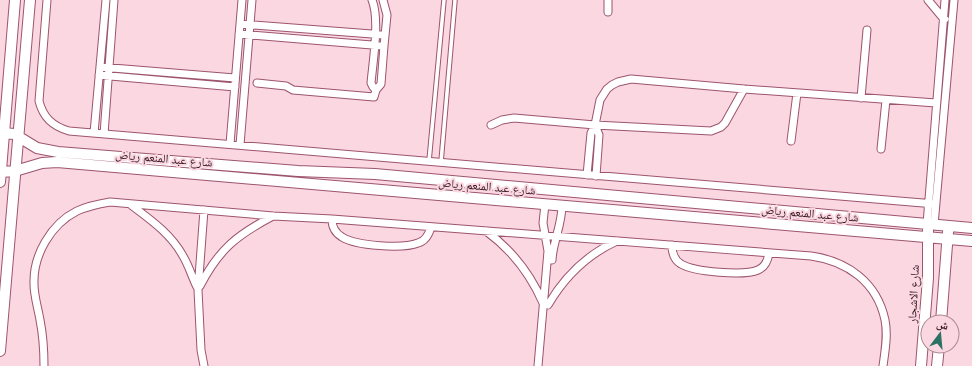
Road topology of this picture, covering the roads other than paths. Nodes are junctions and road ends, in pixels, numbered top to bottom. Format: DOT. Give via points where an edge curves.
graph roads {
  1 [pos="15,0"];
  2 [pos="30,0"];
  3 [pos="47,0"];
  4 [pos="106,0"];
  5 [pos="114,0"];
  6 [pos="242,0"];
  7 [pos="252,0"];
  8 [pos="372,0"];
  9 [pos="383,0"];
  10 [pos="444,0"];
  11 [pos="455,0"];
  12 [pos="608,0"];
  13 [pos="928,0"];
  14 [pos="944,1"];
  15 [pos="954,2"];
  16 [pos="608,12"];
  17 [pos="943,18"];
  18 [pos="953,20"];
  19 [pos="240,24"];
  20 [pos="250,25"];
  21 [pos="867,30"];
  22 [pos="239,34"];
  23 [pos="249,35"];
  24 [pos="375,35"];
  25 [pos="385,36"];
  26 [pos="374,45"];
  27 [pos="384,46"];
  28 [pos="100,67"];
  29 [pos="109,67"];
  30 [pos="99,75"];
  31 [pos="108,76"];
  32 [pos="235,78"];
  33 [pos="257,83"];
  34 [pos="235,87"];
  35 [pos="744,89"];
  36 [pos="376,90"];
  37 [pos="797,93"];
  38 [pos="861,98"];
  39 [pos="886,100"];
  40 [pos="936,103"];
  41 [pos="491,125"];
  42 [pos="595,125"];
  43 [pos="4,133"];
  44 [pos="94,133"];
  45 [pos="104,134"];
  46 [pos="18,136"];
  47 [pos="791,141"];
  48 [pos="230,144"];
  49 [pos="240,145"];
  50 [pos="881,149"];
  51 [pos="429,161"];
  52 [pos="441,162"];
  53 [pos="14,171"];
  54 [pos="587,175"];
  55 [pos="596,176"];
  56 [pos="0,177"];
  57 [pos="546,189"];
  58 [pos="563,190"];
  59 [pos="932,203"];
  60 [pos="130,204"];
  61 [pos="545,204"];
  62 [pos="562,205"];
  63 [pos="204,210"];
  64 [pos="273,216"];
  65 [pos="332,219"];
  66 [pos="931,224"];
  67 [pos="948,226"];
  68 [pos="431,227"];
  69 [pos="972,228"];
  70 [pos="485,231"];
  71 [pos="545,235"];
  72 [pos="557,236"];
  73 [pos="928,237"];
  74 [pos="947,238"];
  75 [pos="617,241"];
  76 [pos="972,241"];
  77 [pos="672,245"];
  78 [pos="769,253"];
  79 [pos="198,290"];
  80 [pos="546,305"];
  81 [pos="942,314"];
  82 [pos="543,337"];
  83 [pos="0,351"];
  84 [pos="938,354"];
  85 [pos="44,366"];
  86 [pos="204,366"];
  87 [pos="538,366"];
  88 [pos="543,366"];
  89 [pos="883,366"];
  90 [pos="921,366"];
  91 [pos="937,366"];
  1 -- 43 [label="street"];
  2 -- 46 [label="street"];
  3 -- 44 [label="street" via="39,93 41,108 49,120 61,129"];
  4 -- 28 [label="street"];
  5 -- 29 [label="street"];
  6 -- 19 [label="street"];
  7 -- 20 [label="street"];
  8 -- 24 [label="street" via="376,14"];
  9 -- 25 [label="street" via="387,15"];
  10 -- 51 [label="lane"];
  11 -- 52 [label="lane"];
  12 -- 16 [label="street"];
  13 -- 17 [label="street"];
  14 -- 15 [label="street"];
  14 -- 17 [label="street"];
  15 -- 18 [label="street"];
  17 -- 18 [label="street"];
  17 -- 40 [label="street"];
  18 -- 59 [label="street"];
  19 -- 20 [label="street"];
  19 -- 22 [label="street"];
  20 -- 23 [label="street"];
  20 -- 24 [label="street"];
  21 -- 38 [label="street"];
  22 -- 23 [label="street"];
  22 -- 32 [label="street"];
  23 -- 26 [label="street"];
  23 -- 49 [label="street"];
  24 -- 25 [label="street"];
  24 -- 26 [label="street"];
  25 -- 27 [label="street"];
  26 -- 27 [label="street"];
  26 -- 36 [label="street" via="371,83"];
  27 -- 36 [label="street" via="381,84"];
  28 -- 29 [label="street"];
  28 -- 30 [label="street"];
  29 -- 31 [label="street"];
  29 -- 32 [label="street"];
  30 -- 31 [label="street"];
  30 -- 44 [label="street"];
  31 -- 34 [label="street"];
  31 -- 45 [label="street"];
  32 -- 34 [label="street"];
  33 -- 36 [label="street" via="286,86 293,90 371,97 375,96"];
  34 -- 48 [label="street"];
  35 -- 37 [label="street"];
  35 -- 42 [label="street" via="725,123 711,131"];
  35 -- 42 [label="street" via="624,80 612,85 603,94"];
  37 -- 38 [label="street"];
  37 -- 47 [label="street"];
  38 -- 39 [label="street"];
  39 -- 40 [label="street"];
  39 -- 50 [label="street"];
  40 -- 59 [label="street"];
  41 -- 42 [label="street" via="514,118"];
  42 -- 54 [label="street" via="591,134"];
  42 -- 55 [label="street" via="599,135"];
  43 -- 46 [label="street, شارع عبد المنعم رياض"];
  43 -- 56 [label="street"];
  44 -- 45 [label="street"];
  45 -- 48 [label="street"];
  46 -- 53 [label="street"];
  46 -- 57 [label="street, شارع عبد المنعم رياض" via="37,148 58,152 375,174"];
  48 -- 49 [label="street"];
  49 -- 51 [label="street"];
  51 -- 52 [label="street"];
  52 -- 54 [label="street"];
  53 -- 56 [label="street, شارع عبد المنعم رياض"];
  53 -- 61 [label="street, شارع عبد المنعم رياض" via="35,164 57,162"];
  53 -- 83 [label="street"];
  54 -- 55 [label="street"];
  55 -- 59 [label="street"];
  57 -- 58 [label="street, شارع عبد المنعم رياض"];
  57 -- 61 [label="street"];
  58 -- 62 [label="street"];
  58 -- 66 [label="street, شارع عبد المنعم رياض"];
  59 -- 66 [label="street"];
  60 -- 63 [label="street"];
  60 -- 79 [label="street" via="174,242 184,257"];
  60 -- 85 [label="street" via="110,202 76,211 50,234 41,249 35,266 34,284"];
  61 -- 62 [label="street, شارع عبد المنعم رياض"];
  61 -- 71 [label="street" via="542,216"];
  62 -- 72 [label="street" via="561,224"];
  62 -- 73 [label="street, شارع عبد المنعم رياض"];
  63 -- 64 [label="street"];
  63 -- 79 [label="street"];
  64 -- 65 [label="street"];
  64 -- 79 [label="street" via="250,228 232,242 216,259"];
  65 -- 68 [label="street"];
  65 -- 68 [label="street" via="334,229 341,237 374,245 418,244 428,235"];
  66 -- 67 [label="street, شارع عبد المنعم رياض"];
  66 -- 73 [label="street, شارع الاشجار"];
  67 -- 69 [label="street, شارع عبد المنعم رياض"];
  67 -- 74 [label="street"];
  68 -- 70 [label="street"];
  70 -- 71 [label="street"];
  70 -- 80 [label="street" via="507,248 520,263"];
  71 -- 72 [label="street"];
  71 -- 80 [label="street" via="548,251"];
  72 -- 75 [label="street"];
  72 -- 80 [label="street" via="552,252"];
  73 -- 74 [label="street, شارع عبد المنعم رياض"];
  73 -- 90 [label="street, شارع الاشجار" via="928,278"];
  74 -- 76 [label="street, شارع عبد المنعم رياض"];
  74 -- 81 [label="street"];
  75 -- 77 [label="street"];
  75 -- 80 [label="street" via="593,254 572,271"];
  77 -- 78 [label="street"];
  77 -- 78 [label="street" via="673,256 680,264 713,272 757,271 767,261"];
  78 -- 89 [label="street" via="826,258 853,270 864,280 874,292 885,320"];
  79 -- 86 [label="street" via="200,350"];
  80 -- 82 [label="street"];
  82 -- 87 [label="street"];
  82 -- 88 [label="street"];
  84 -- 91 [label="street"];
}
